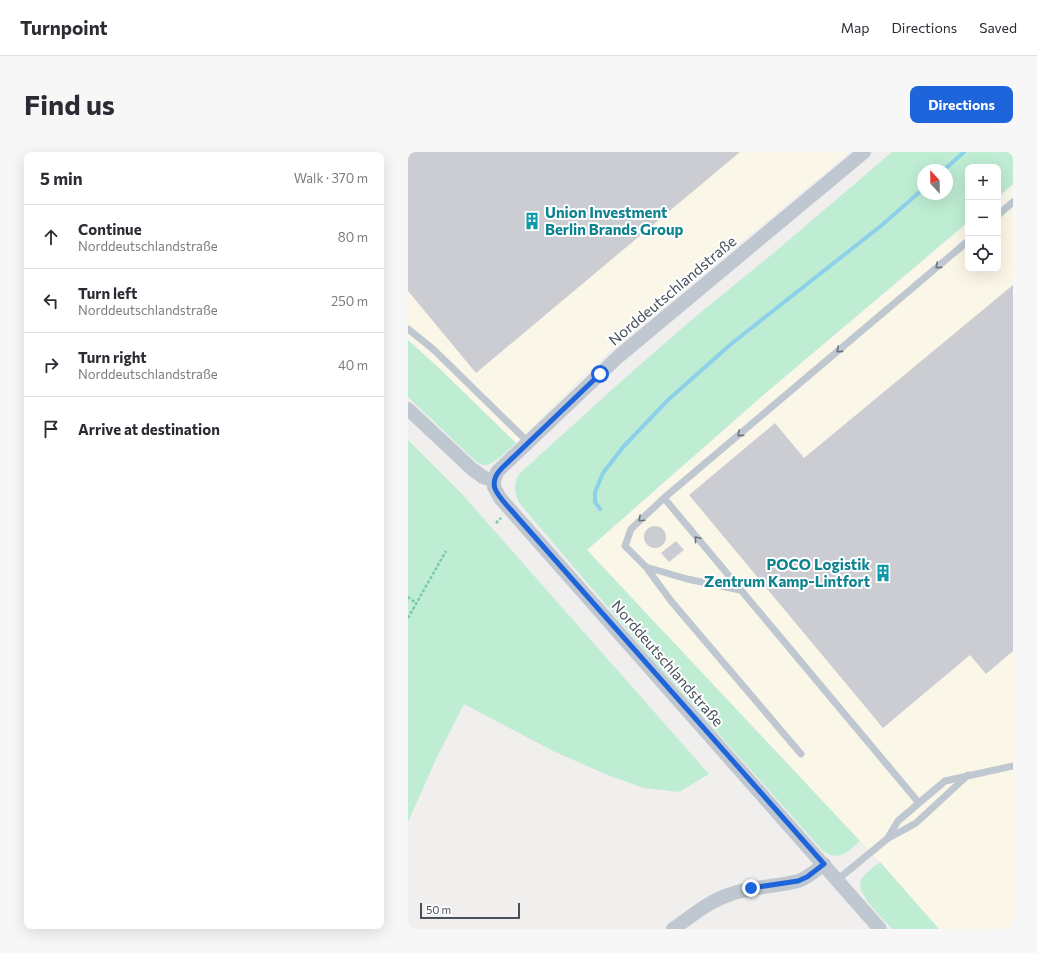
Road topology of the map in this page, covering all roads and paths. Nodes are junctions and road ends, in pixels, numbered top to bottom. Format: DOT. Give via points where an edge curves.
graph roads {
  1 [pos="864,152"];
  2 [pos="1013,202"];
  3 [pos="1001,212"];
  4 [pos="965,244"];
  5 [pos="408,329"];
  6 [pos="408,409"];
  7 [pos="528,442"];
  8 [pos="494,481"];
  9 [pos="664,498"];
  10 [pos="446,551"];
  11 [pos="646,566"];
  12 [pos="740,590"];
  13 [pos="408,597"];
  14 [pos="416,603"];
  15 [pos="408,618"];
  16 [pos="801,754"];
  17 [pos="1013,766"];
  18 [pos="968,775"];
  19 [pos="919,803"];
  20 [pos="887,839"];
  21 [pos="824,864"];
  22 [pos="837,880"];
  23 [pos="673,929"];
  24 [pos="880,929"];
  1 -- 7 [label="street, Norddeutschlandstraße" via="620,356"];
  2 -- 3 [label="lane"];
  4 -- 9 [label="lane, one-way"];
  5 -- 7 [label="lane" via="433,349"];
  6 -- 8 [label="street" via="472,469"];
  7 -- 8 [label="street, Norddeutschlandstraße" via="497,472"];
  8 -- 21 [label="street, Norddeutschlandstraße" via="496,492 507,506"];
  9 -- 11 [label="lane, one-way" via="631,529 626,546"];
  12 -- 9 [label="lane, one-way"];
  10 -- 14 [label="path"];
  11 -- 12 [label="lane" via="687,579"];
  11 -- 16 [label="lane" via="671,601"];
  12 -- 19 [label="lane"];
  13 -- 14 [label="path"];
  14 -- 15 [label="path"];
  17 -- 18 [label="lane"];
  18 -- 19 [label="lane" via="945,781"];
  18 -- 20 [label="lane" via="916,823"];
  19 -- 20 [label="lane" via="898,821"];
  20 -- 22 [label="lane"];
  21 -- 22 [label="street, Norddeutschlandstraße"];
  21 -- 23 [label="street" via="798,881 751,888 716,899"];
  22 -- 24 [label="street, Norddeutschlandstraße"];
}
